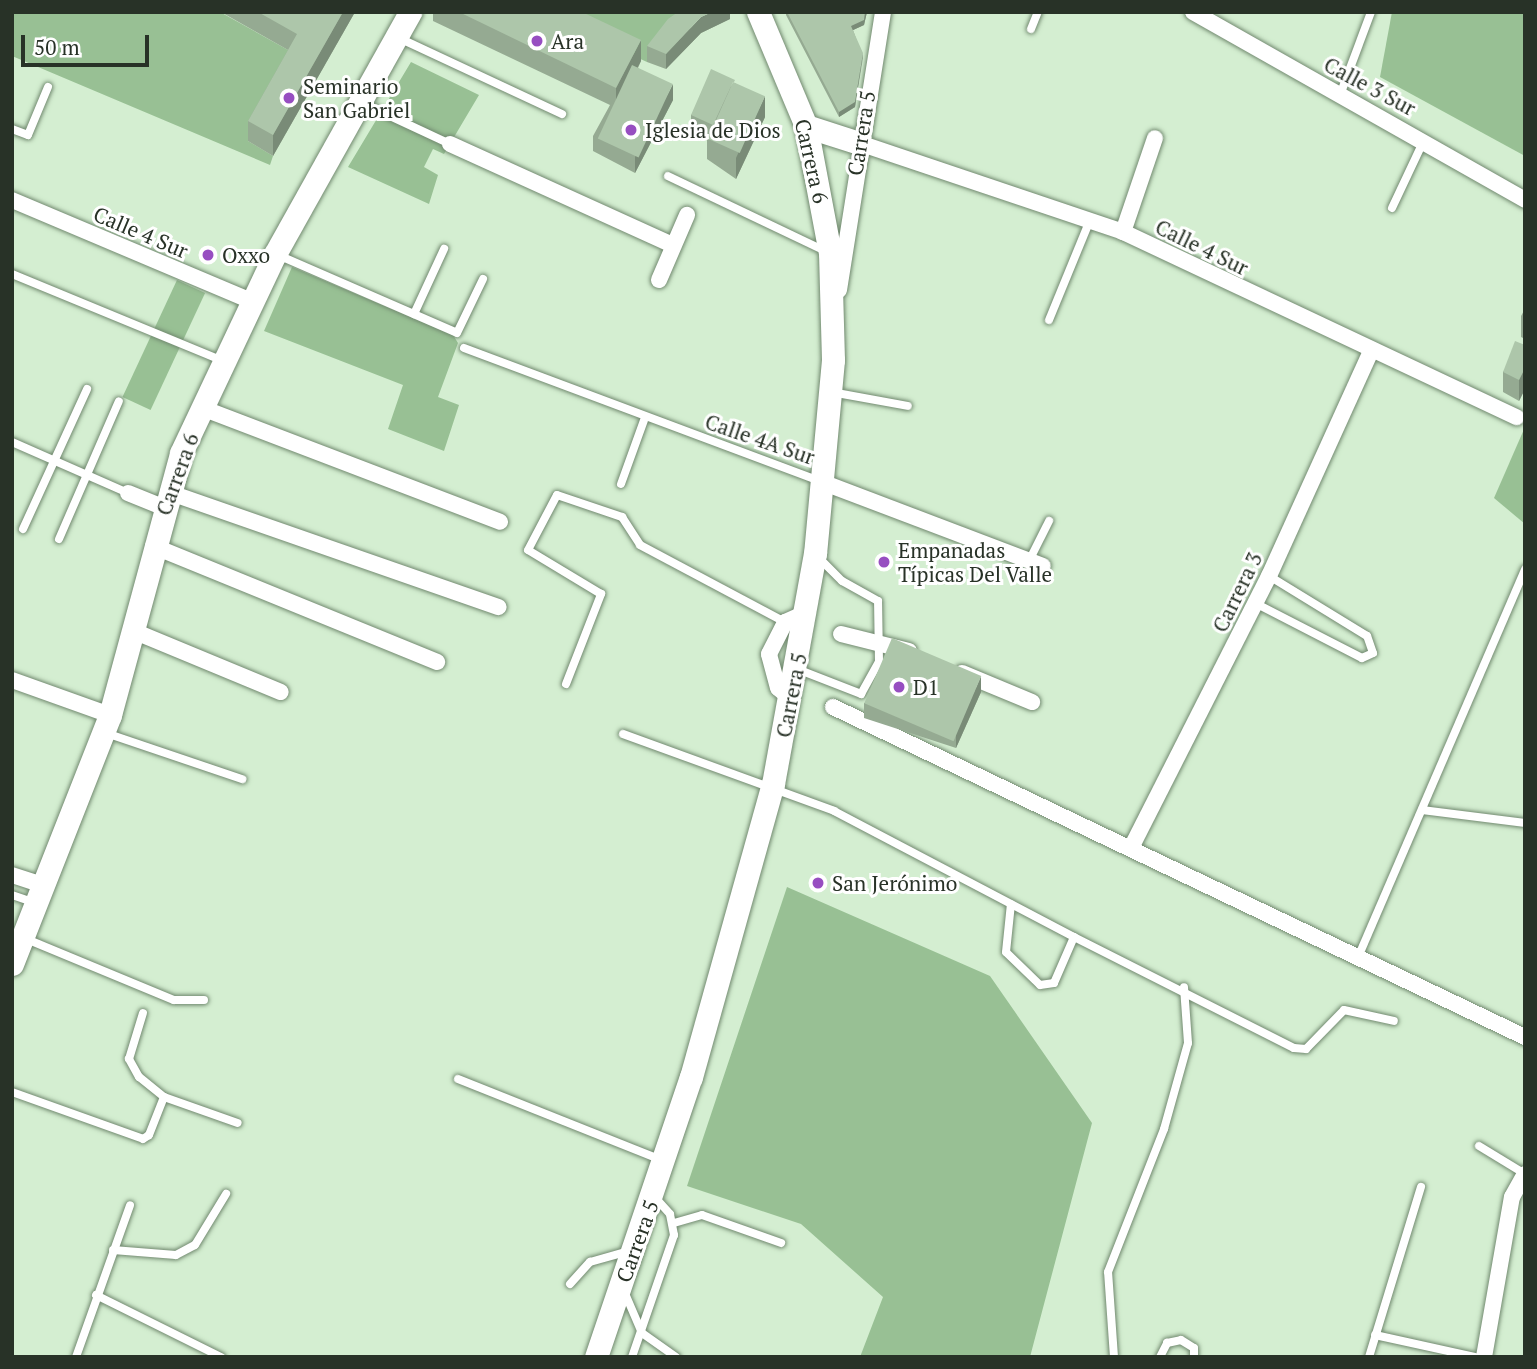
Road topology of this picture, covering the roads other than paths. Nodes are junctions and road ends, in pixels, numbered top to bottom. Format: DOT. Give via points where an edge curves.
graph roads {
  1 [pos="410,12"];
  2 [pos="758,12"];
  3 [pos="883,12"];
  4 [pos="1038,12"];
  5 [pos="1193,12"];
  6 [pos="1371,12"];
  7 [pos="1031,29"];
  8 [pos="396,36"];
  9 [pos="48,87"];
  10 [pos="1340,95"];
  11 [pos="358,101"];
  12 [pos="562,114"];
  13 [pos="806,126"];
  14 [pos="12,129"];
  15 [pos="1155,138"];
  16 [pos="1425,140"];
  17 [pos="859,143"];
  18 [pos="450,144"];
  19 [pos="668,176"];
  20 [pos="12,200"];
  21 [pos="1525,201"];
  22 [pos="1392,208"];
  23 [pos="687,215"];
  24 [pos="1090,220"];
  25 [pos="1123,232"];
  26 [pos="673,245"];
  27 [pos="444,249"];
  28 [pos="830,253"];
  29 [pos="275,254"];
  30 [pos="12,274"];
  31 [pos="483,279"];
  32 [pos="659,280"];
  33 [pos="253,302"];
  34 [pos="414,314"];
  35 [pos="835,318"];
  36 [pos="1049,320"];
  37 [pos="464,348"];
  38 [pos="1371,351"];
  39 [pos="223,361"];
  40 [pos="87,389"];
  41 [pos="831,392"];
  42 [pos="119,401"];
  43 [pos="908,406"];
  44 [pos="202,408"];
  45 [pos="1517,417"];
  46 [pos="644,419"];
  47 [pos="12,442"];
  48 [pos="52,460"];
  49 [pos="86,474"];
  50 [pos="822,482"];
  51 [pos="621,484"];
  52 [pos="128,493"];
  53 [pos="165,499"];
  54 [pos="1049,521"];
  55 [pos="500,522"];
  56 [pos="23,529"];
  57 [pos="59,538"];
  58 [pos="153,546"];
  59 [pos="815,554"];
  60 [pos="1036,564"];
  61 [pos="1525,569"];
  62 [pos="1269,576"];
  63 [pos="1255,603"];
  64 [pos="499,607"];
  65 [pos="807,612"];
  66 [pos="785,622"];
  67 [pos="131,630"];
  68 [pos="841,634"];
  69 [pos="880,639"];
  70 [pos="437,662"];
  71 [pos="797,669"];
  72 [pos="12,680"];
  73 [pos="566,684"];
  74 [pos="281,692"];
  75 [pos="792,700"];
  76 [pos="1032,702"];
  77 [pos="833,708"];
  78 [pos="106,723"];
  79 [pos="623,734"];
  80 [pos="242,779"];
  81 [pos="773,784"];
  82 [pos="1422,810"];
  83 [pos="1525,823"];
  84 [pos="1132,846"];
  85 [pos="12,875"];
  86 [pos="12,895"];
  87 [pos="42,895"];
  88 [pos="1011,904"];
  89 [pos="1074,937"];
  90 [pos="24,938"];
  91 [pos="1359,954"];
  92 [pos="12,964"];
  93 [pos="1184,987"];
  94 [pos="204,1000"];
  95 [pos="143,1013"];
  96 [pos="1394,1021"];
  97 [pos="1525,1037"];
  98 [pos="458,1079"];
  99 [pos="12,1092"];
  100 [pos="164,1097"];
  101 [pos="238,1123"];
  102 [pos="1479,1146"];
  103 [pos="665,1161"];
  104 [pos="1525,1174"];
  105 [pos="1421,1187"];
  106 [pos="226,1194"];
  107 [pos="653,1196"];
  108 [pos="130,1205"];
  109 [pos="674,1223"];
  110 [pos="781,1243"];
  111 [pos="113,1250"];
  112 [pos="633,1250"];
  113 [pos="570,1284"];
  114 [pos="621,1285"];
  115 [pos="96,1296"];
  116 [pos="642,1333"];
  117 [pos="1375,1335"];
  118 [pos="634,1356"];
  119 [pos="76,1357"];
  120 [pos="221,1357"];
  121 [pos="596,1357"];
  122 [pos="676,1357"];
  123 [pos="1114,1357"];
  124 [pos="1160,1357"];
  125 [pos="1194,1357"];
  126 [pos="1369,1357"];
  127 [pos="1475,1357"];
  128 [pos="1484,1357"];
  1 -- 8 [label="main road, Carrera 6"];
  2 -- 13 [label="main road, Carrera 6"];
  3 -- 17 [label="street, Carrera 5"];
  4 -- 7 [label="lane"];
  5 -- 10 [label="street, Calle 3 Sur"];
  6 -- 10 [label="lane"];
  8 -- 11 [label="main road, Carrera 6"];
  8 -- 12 [label="lane"];
  9 -- 14 [label="lane" via="28,135"];
  10 -- 16 [label="street, Calle 3 Sur"];
  11 -- 18 [label="lane"];
  11 -- 29 [label="main road, Carrera 6"];
  13 -- 17 [label="main road"];
  13 -- 28 [label="main road, Carrera 6"];
  15 -- 25 [label="street"];
  16 -- 21 [label="street, Calle 3 Sur"];
  16 -- 22 [label="lane"];
  17 -- 24 [label="street, Calle 4 Sur"];
  17 -- 35 [label="street, Carrera 5"];
  18 -- 26 [label="street"];
  19 -- 28 [label="lane"];
  20 -- 33 [label="street, Calle 4 Sur"];
  23 -- 26 [label="street"];
  24 -- 25 [label="street, Calle 4 Sur"];
  24 -- 36 [label="lane"];
  25 -- 38 [label="street, Calle 4 Sur"];
  26 -- 32 [label="street"];
  27 -- 34 [label="lane"];
  28 -- 35 [label="main road, Carrera 6"];
  29 -- 33 [label="main road, Carrera 6"];
  29 -- 34 [label="lane"];
  30 -- 39 [label="lane"];
  31 -- 34 [label="lane" via="457,334"];
  33 -- 39 [label="main road, Carrera 6"];
  35 -- 41 [label="main road, Carrera 5"];
  37 -- 46 [label="lane, Calle 4A Sur"];
  38 -- 45 [label="street, Calle 4 Sur"];
  38 -- 62 [label="street, Carrera 3"];
  39 -- 44 [label="main road, Carrera 6"];
  40 -- 48 [label="lane"];
  41 -- 43 [label="lane"];
  41 -- 50 [label="main road, Carrera 5"];
  42 -- 49 [label="lane"];
  44 -- 53 [label="main road, Carrera 6"];
  44 -- 55 [label="street"];
  46 -- 50 [label="lane, Calle 4A Sur"];
  46 -- 51 [label="lane"];
  47 -- 48 [label="lane"];
  48 -- 49 [label="lane"];
  48 -- 56 [label="lane"];
  49 -- 52 [label="lane"];
  49 -- 57 [label="lane"];
  50 -- 59 [label="main road, Carrera 5"];
  50 -- 60 [label="street, Calle 4A Sur"];
  52 -- 53 [label="street"];
  53 -- 58 [label="main road, Carrera 6"];
  53 -- 64 [label="street"];
  54 -- 60 [label="lane"];
  58 -- 67 [label="main road, Carrera 6"];
  58 -- 70 [label="street"];
  59 -- 65 [label="main road, Carrera 5"];
  59 -- 69 [label="lane" via="842,580 878,601"];
  61 -- 82 [label="lane"];
  62 -- 63 [label="street, Carrera 3"];
  62 -- 63 [label="lane" via="1367,636 1373,653 1362,658"];
  63 -- 84 [label="street, Carrera 3"];
  65 -- 66 [label="street"];
  65 -- 71 [label="main road, Carrera 5"];
  66 -- 73 [label="lane" via="640,545 622,517 557,495 528,550 601,594"];
  66 -- 75 [label="street" via="774,636 770,672"];
  67 -- 74 [label="street"];
  67 -- 78 [label="main road, Carrera 6"];
  68 -- 69 [label="street"];
  69 -- 71 [label="lane" via="879,662 861,694"];
  69 -- 76 [label="street"];
  71 -- 75 [label="main road, Carrera 5"];
  72 -- 78 [label="street"];
  75 -- 81 [label="main road, Carrera 5"];
  77 -- 84 [label="street"];
  78 -- 80 [label="lane"];
  78 -- 87 [label="main road, Carrera 6"];
  79 -- 81 [label="lane"];
  81 -- 88 [label="lane"];
  81 -- 103 [label="main road, Carrera 5"];
  82 -- 83 [label="lane"];
  82 -- 91 [label="lane"];
  84 -- 91 [label="street"];
  85 -- 87 [label="street"];
  86 -- 87 [label="lane"];
  87 -- 90 [label="main road, Carrera 6"];
  88 -- 89 [label="lane"];
  88 -- 89 [label="lane" via="1006,952 1041,985 1054,983"];
  89 -- 93 [label="lane"];
  90 -- 92 [label="main road, Carrera 6"];
  90 -- 94 [label="lane" via="174,1000"];
  91 -- 97 [label="street"];
  93 -- 96 [label="lane" via="1294,1048 1306,1049 1344,1010"];
  93 -- 123 [label="lane" via="1188,1043 1164,1129 1108,1272"];
  95 -- 100 [label="lane" via="129,1059"];
  98 -- 103 [label="lane"];
  99 -- 100 [label="lane" via="143,1139"];
  100 -- 101 [label="lane"];
  102 -- 104 [label="lane"];
  103 -- 107 [label="main road, Carrera 5"];
  104 -- 128 [label="street" via="1512,1197"];
  105 -- 117 [label="lane"];
  106 -- 111 [label="lane" via="195,1245 176,1255"];
  107 -- 109 [label="lane"];
  107 -- 112 [label="main road, Carrera 5"];
  108 -- 111 [label="lane"];
  109 -- 110 [label="lane" via="702,1215"];
  109 -- 116 [label="lane"];
  111 -- 115 [label="lane"];
  112 -- 113 [label="lane" via="590,1262"];
  112 -- 114 [label="main road, Carrera 5"];
  114 -- 116 [label="lane"];
  114 -- 121 [label="main road, Carrera 5"];
  115 -- 119 [label="lane"];
  115 -- 120 [label="lane"];
  116 -- 118 [label="lane"];
  116 -- 122 [label="lane"];
  117 -- 126 [label="lane"];
  117 -- 127 [label="lane"];
  124 -- 125 [label="lane" via="1167,1343 1181,1340 1194,1348"];
}
